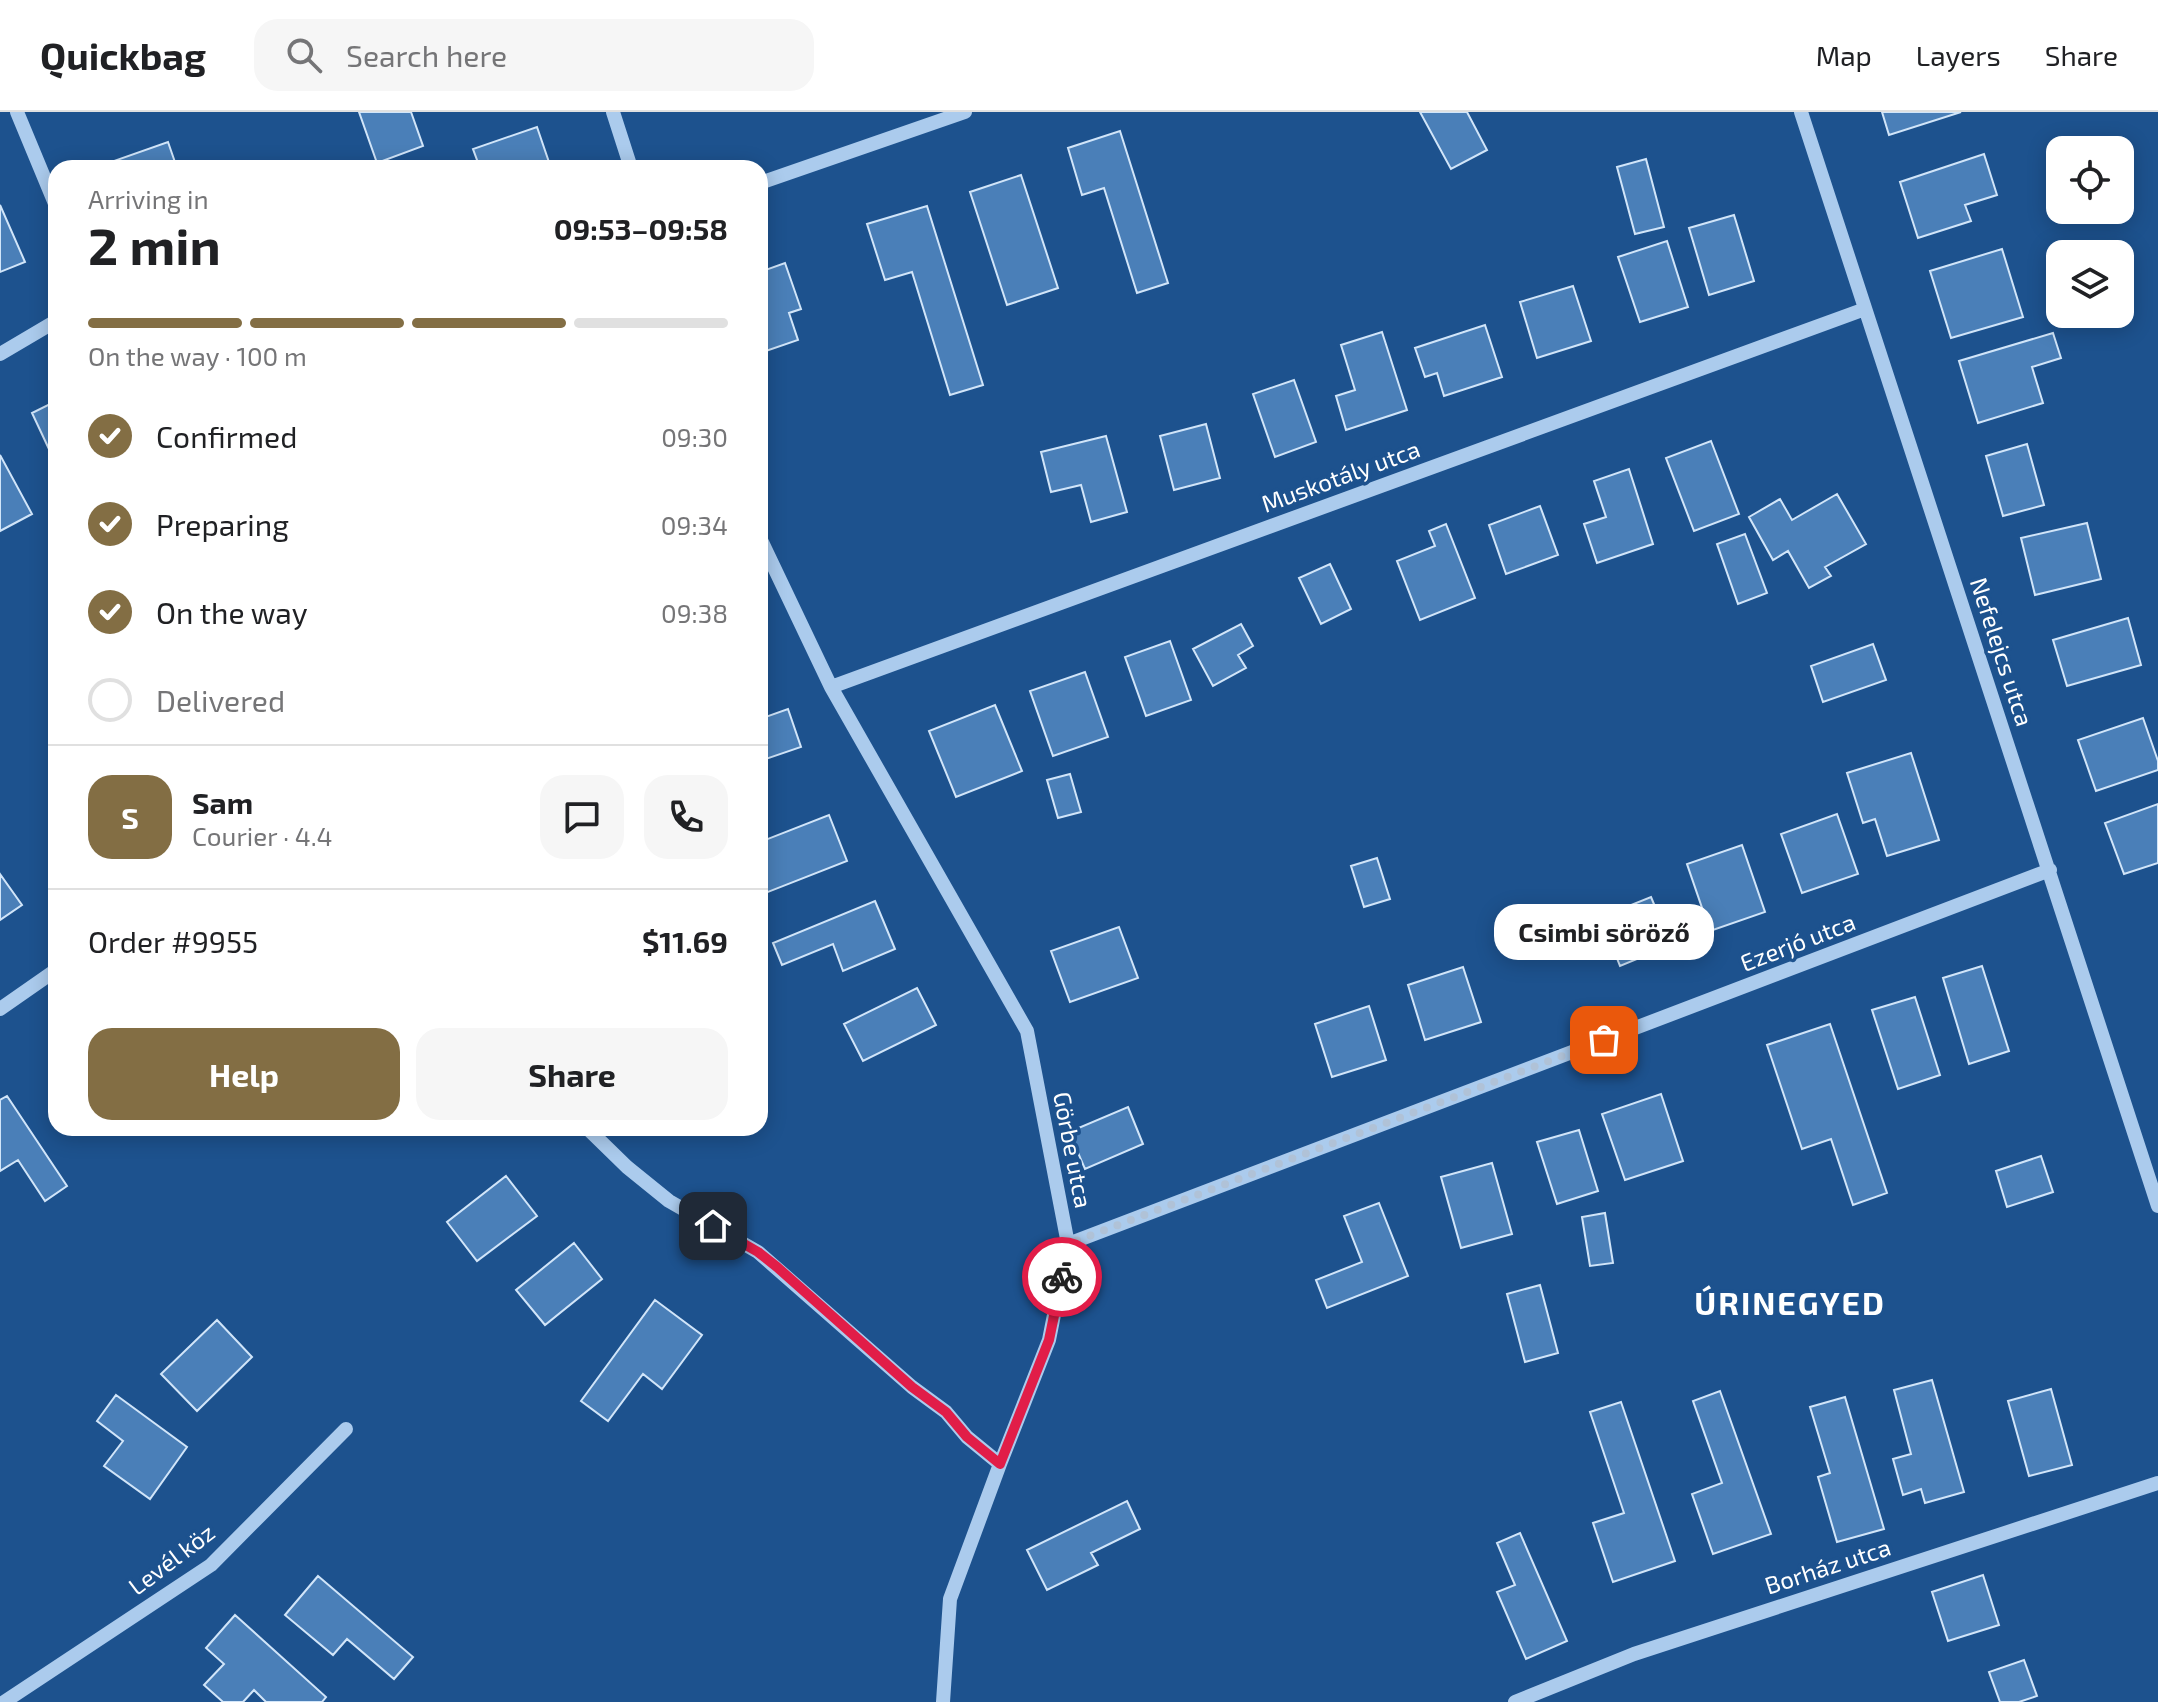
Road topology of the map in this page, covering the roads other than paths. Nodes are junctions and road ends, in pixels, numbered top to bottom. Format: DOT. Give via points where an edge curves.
graph roads {
  1 [pos="17,112"];
  2 [pos="613,112"];
  3 [pos="965,112"];
  4 [pos="1801,112"];
  5 [pos="628,160"];
  6 [pos="768,180"];
  7 [pos="48,187"];
  8 [pos="1865,309"];
  9 [pos="48,326"];
  10 [pos="0,354"];
  11 [pos="768,555"];
  12 [pos="831,687"];
  13 [pos="2050,870"];
  14 [pos="48,976"];
  15 [pos="0,1009"];
  16 [pos="595,1136"];
  17 [pos="2158,1206"];
  18 [pos="1068,1244"];
  19 [pos="346,1429"];
  20 [pos="1000,1464"];
  21 [pos="2158,1483"];
  22 [pos="4,1702"];
  23 [pos="943,1702"];
  24 [pos="1515,1702"];
  1 -- 7 [label="street"];
  2 -- 5 [label="street"];
  3 -- 6 [label="street"];
  4 -- 8 [label="street, Nefelejcs utca"];
  8 -- 12 [label="street, Muskotály utca"];
  8 -- 13 [label="street, Nefelejcs utca"];
  9 -- 10 [label="street"];
  11 -- 12 [label="street, Görbe utca"];
  12 -- 18 [label="street, Görbe utca" via="1027,1031"];
  13 -- 17 [label="street, Nefelejcs utca"];
  13 -- 18 [label="street, Ezerjó utca"];
  14 -- 15 [label="street"];
  16 -- 20 [label="street" via="669,1201 758,1252"];
  18 -- 20 [label="street, Görbe utca" via="1049,1340"];
  19 -- 22 [label="street, Levél köz" via="211,1565"];
  20 -- 23 [label="street, Görbe utca" via="950,1599"];
  21 -- 24 [label="street, Borház utca" via="1634,1654"];
}
